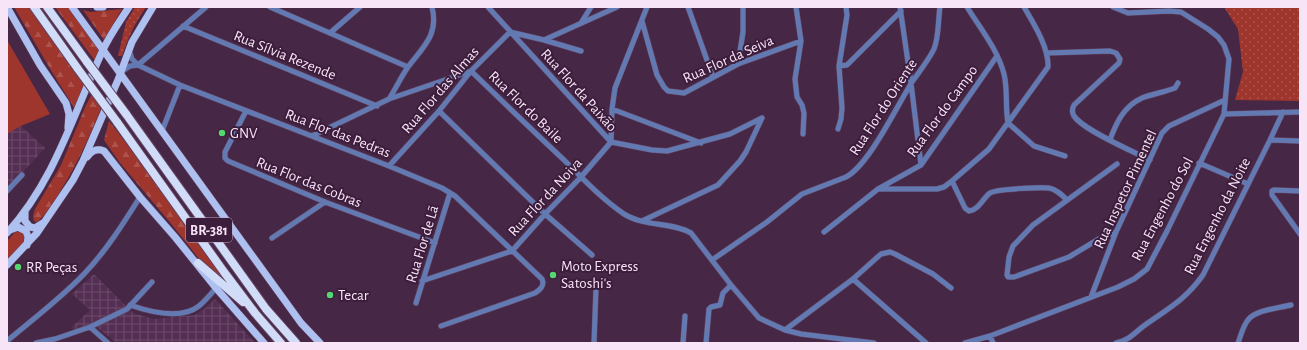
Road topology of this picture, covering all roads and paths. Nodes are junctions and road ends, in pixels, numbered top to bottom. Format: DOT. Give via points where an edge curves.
graph roads {
  1 [pos="7,7"];
  2 [pos="34,7"];
  3 [pos="47,7"];
  4 [pos="72,7"];
  5 [pos="97,7"];
  6 [pos="103,7"];
  7 [pos="129,7"];
  8 [pos="153,7"];
  9 [pos="206,7"];
  10 [pos="270,7"];
  11 [pos="360,7"];
  12 [pos="432,7"];
  13 [pos="488,7"];
  14 [pos="590,7"];
  15 [pos="617,7"];
  16 [pos="647,7"];
  17 [pos="688,7"];
  18 [pos="743,7"];
  19 [pos="796,7"];
  20 [pos="846,7"];
  21 [pos="940,7"];
  22 [pos="967,7"];
  23 [pos="1024,7"];
  24 [pos="1113,7"];
  25 [pos="901,9"];
  26 [pos="642,21"];
  27 [pos="581,23"];
  28 [pos="183,26"];
  29 [pos="510,32"];
  30 [pos="330,33"];
  31 [pos="544,40"];
  32 [pos="801,40"];
  33 [pos="129,48"];
  34 [pos="103,50"];
  35 [pos="580,51"];
  36 [pos="1046,53"];
  37 [pos="997,56"];
  38 [pos="738,64"];
  39 [pos="138,65"];
  40 [pos="839,66"];
  41 [pos="408,67"];
  42 [pos="470,71"];
  43 [pos="121,73"];
  44 [pos="713,76"];
  45 [pos="911,83"];
  46 [pos="1178,83"];
  47 [pos="180,85"];
  48 [pos="389,99"];
  49 [pos="1225,100"];
  50 [pos="377,106"];
  51 [pos="612,109"];
  52 [pos="246,111"];
  53 [pos="440,111"];
  54 [pos="1283,112"];
  55 [pos="1300,112"];
  56 [pos="1224,114"];
  57 [pos="1008,123"];
  58 [pos="838,129"];
  59 [pos="162,132"];
  60 [pos="803,134"];
  61 [pos="312,136"];
  62 [pos="1110,140"];
  63 [pos="1270,140"];
  64 [pos="1300,141"];
  65 [pos="65,142"];
  66 [pos="611,142"];
  67 [pos="700,142"];
  68 [pos="1065,156"];
  69 [pos="1150,160"];
  70 [pos="83,161"];
  71 [pos="1117,164"];
  72 [pos="1199,164"];
  73 [pos="921,165"];
  74 [pos="389,166"];
  75 [pos="22,175"];
  76 [pos="581,177"];
  77 [pos="952,181"];
  78 [pos="1248,184"];
  79 [pos="878,189"];
  80 [pos="7,191"];
  81 [pos="1300,191"];
  82 [pos="450,193"];
  83 [pos="140,197"];
  84 [pos="1067,200"];
  85 [pos="325,202"];
  86 [pos="25,212"];
  87 [pos="545,214"];
  88 [pos="46,220"];
  89 [pos="641,221"];
  90 [pos="8,231"];
  91 [pos="824,232"];
  92 [pos="1116,232"];
  93 [pos="1300,234"];
  94 [pos="272,238"];
  95 [pos="435,243"];
  96 [pos="27,245"];
  97 [pos="512,251"];
  98 [pos="592,255"];
  99 [pos="712,260"];
  100 [pos="198,263"];
  101 [pos="7,264"];
  102 [pos="853,279"];
  103 [pos="422,281"];
  104 [pos="152,282"];
  105 [pos="730,285"];
  106 [pos="216,288"];
  107 [pos="596,288"];
  108 [pos="951,288"];
  109 [pos="1091,297"];
  110 [pos="416,303"];
  111 [pos="130,305"];
  112 [pos="1291,305"];
  113 [pos="255,313"];
  114 [pos="685,316"];
  115 [pos="441,326"];
  116 [pos="90,327"];
  117 [pos="785,330"];
  118 [pos="990,336"];
  119 [pos="7,341"];
  120 [pos="36,343"];
  121 [pos="108,343"];
  122 [pos="264,343"];
  123 [pos="281,343"];
  124 [pos="296,343"];
  125 [pos="320,343"];
  126 [pos="594,343"];
  127 [pos="683,343"];
  128 [pos="706,343"];
  129 [pos="874,343"];
  130 [pos="926,343"];
  131 [pos="965,343"];
  132 [pos="992,343"];
  133 [pos="1116,343"];
  134 [pos="1238,343"];
  1 -- 65 [label="main road" via="40,65 66,103 69,114"];
  2 -- 113 [label="highway, BR-381, bridge"];
  3 -- 124 [label="highway, BR-381, bridge" via="266,309"];
  4 -- 34 [label="main road"];
  5 -- 6 [label="main road"];
  7 -- 34 [label="main road"];
  8 -- 33 [label="main road"];
  9 -- 28 [label="street"];
  10 -- 30 [label="street"];
  11 -- 30 [label="street"];
  12 -- 41 [label="street" via="434,19 429,40"];
  13 -- 29 [label="street, Rua Flor da Paixão"];
  14 -- 27 [label="street"];
  15 -- 27 [label="street"];
  16 -- 26 [label="street"];
  17 -- 44 [label="street"];
  18 -- 38 [label="street" via="743,32"];
  19 -- 32 [label="street"];
  20 -- 40 [label="street"];
  21 -- 45 [label="street, Rua Flor do Oriente" via="934,49"];
  22 -- 37 [label="street"];
  23 -- 36 [label="street" via="1035,24"];
  24 -- 49 [label="street" via="1128,13 1182,12 1218,37 1229,59"];
  25 -- 40 [label="street" via="847,65"];
  25 -- 45 [label="street"];
  26 -- 44 [label="street, Rua Flor da Seiva" via="657,75 664,87 673,92 689,92"];
  26 -- 51 [label="street" via="615,88"];
  27 -- 31 [label="street"];
  28 -- 39 [label="street"];
  28 -- 50 [label="street, Rua Sílvia Rezende"];
  29 -- 31 [label="street"];
  29 -- 42 [label="street, Rua Flor das Almas"];
  29 -- 66 [label="street, Rua Flor da Paixão"];
  30 -- 41 [label="street"];
  31 -- 35 [label="street"];
  32 -- 38 [label="street, Rua Flor da Seiva"];
  32 -- 60 [label="street" via="796,79 797,97 804,113"];
  33 -- 39 [label="street" via="132,59"];
  33 -- 43 [label="main road"];
  34 -- 43 [label="main road"];
  34 -- 65 [label="main road"];
  36 -- 57 [label="street" via="1048,68"];
  36 -- 62 [label="street" via="1116,53 1119,61 1115,67 1072,108 1078,120"];
  37 -- 57 [label="street" via="1004,75"];
  37 -- 73 [label="street, Rua Flor do Campo"];
  38 -- 44 [label="street, Rua Flor da Seiva"];
  39 -- 43 [label="street" via="130,66"];
  39 -- 47 [label="street, Rua Flor das Pedras"];
  40 -- 58 [label="street" via="842,108"];
  41 -- 48 [label="street"];
  42 -- 48 [label="street"];
  42 -- 53 [label="street, Rua Flor das Almas"];
  42 -- 76 [label="street, Rua Flor do Baile"];
  43 -- 59 [label="main road"];
  43 -- 70 [label="main road"];
  45 -- 73 [label="street"];
  45 -- 99 [label="street, Rua Flor do Oriente" via="874,146 852,174 802,194"];
  46 -- 62 [label="street" via="1175,88 1142,98 1129,106 1116,124"];
  47 -- 52 [label="street, Rua Flor das Pedras"];
  47 -- 59 [label="street"];
  48 -- 50 [label="street"];
  49 -- 56 [label="street"];
  49 -- 69 [label="street, Rua Inspetor Pimentel" via="1169,126 1162,133"];
  50 -- 61 [label="street"];
  51 -- 66 [label="street"];
  51 -- 67 [label="street"];
  52 -- 61 [label="street, Rua Flor das Pedras"];
  52 -- 85 [label="street, Rua Flor das Cobras" via="226,150 226,160"];
  53 -- 74 [label="street, Rua Flor das Almas"];
  53 -- 87 [label="street"];
  54 -- 55 [label="street"];
  54 -- 56 [label="street"];
  54 -- 63 [label="street, Rua Engenho da Noite"];
  56 -- 72 [label="street, Rua Engenho do Sol"];
  57 -- 68 [label="street" via="1034,146"];
  57 -- 77 [label="street" via="989,149"];
  59 -- 125 [label="main road" via="301,323"];
  61 -- 74 [label="street, Rua Flor das Pedras"];
  62 -- 69 [label="street"];
  63 -- 64 [label="street"];
  63 -- 78 [label="street, Rua Engenho da Noite"];
  65 -- 86 [label="main road"];
  66 -- 67 [label="street, Rua Flor da Paixão" via="659,151"];
  66 -- 76 [label="street, Rua Flor da Noiva"];
  67 -- 89 [label="street, Rua Flor da Paixão" via="730,134 762,118 746,152 718,185"];
  69 -- 92 [label="street, Rua Inspetor Pimentel"];
  70 -- 83 [label="main road" via="94,150 104,151"];
  70 -- 88 [label="main road"];
  71 -- 84 [label="street"];
  72 -- 78 [label="street"];
  72 -- 109 [label="street, Rua Engenho do Sol" via="1146,269 1128,283"];
  73 -- 79 [label="street, Rua Flor do Campo"];
  74 -- 82 [label="street, Rua Flor das Pedras"];
  75 -- 80 [label="street"];
  76 -- 87 [label="street, Rua Flor da Noiva"];
  76 -- 89 [label="street" via="616,208"];
  77 -- 79 [label="street" via="937,189"];
  77 -- 84 [label="street" via="965,208 970,211 974,210 990,192 998,190 1048,188"];
  78 -- 133 [label="street, Rua Engenho da Noite" via="1203,274 1193,288 1134,336"];
  79 -- 91 [label="street, Rua Flor do Campo"];
  81 -- 93 [label="street" via="1272,192"];
  82 -- 95 [label="street, Rua Flor de Lã"];
  82 -- 97 [label="street, Rua Flor das Pedras"];
  83 -- 100 [label="main road"];
  83 -- 119 [label="street" via="116,236 84,274 52,305"];
  84 -- 92 [label="street" via="1033,225 1013,246 1009,257 1008,277 1069,257 1102,237"];
  85 -- 94 [label="street"];
  85 -- 95 [label="street, Rua Flor das Cobras"];
  86 -- 88 [label="main road" via="25,221 30,227 38,226"];
  86 -- 90 [label="main road"];
  87 -- 97 [label="street, Rua Flor da Noiva"];
  87 -- 98 [label="street"];
  88 -- 96 [label="main road"];
  89 -- 99 [label="street" via="688,231"];
  90 -- 96 [label="main road" via="18,228 26,232"];
  92 -- 109 [label="street, Rua Inspetor Pimentel"];
  95 -- 103 [label="street, Rua Flor de Lã"];
  96 -- 101 [label="main road"];
  97 -- 103 [label="street, Rua Flor da Noiva"];
  97 -- 115 [label="street, Rua Flor das Pedras" via="542,279 540,290"];
  99 -- 105 [label="street"];
  100 -- 106 [label="main road"];
  100 -- 113 [label="highway"];
  102 -- 108 [label="street" via="886,252 895,254 933,274"];
  102 -- 117 [label="street"];
  102 -- 130 [label="street"];
  103 -- 110 [label="street, Rua Flor de Lã"];
  104 -- 111 [label="street"];
  105 -- 117 [label="street" via="759,318"];
  105 -- 128 [label="street" via="723,293 720,305 709,309"];
  106 -- 111 [label="street" via="199,306 188,311 156,313"];
  106 -- 122 [label="main road"];
  107 -- 126 [label="street"];
  109 -- 118 [label="street, Rua Engenho do Sol"];
  111 -- 116 [label="street" via="127,309"];
  112 -- 134 [label="street" via="1257,313 1248,319"];
  113 -- 123 [label="highway, BR-381"];
  114 -- 127 [label="street"];
  116 -- 120 [label="street" via="54,340"];
  116 -- 121 [label="street"];
  117 -- 129 [label="street"];
  118 -- 131 [label="street, Rua Engenho do Sol"];
  118 -- 132 [label="street"];
}
